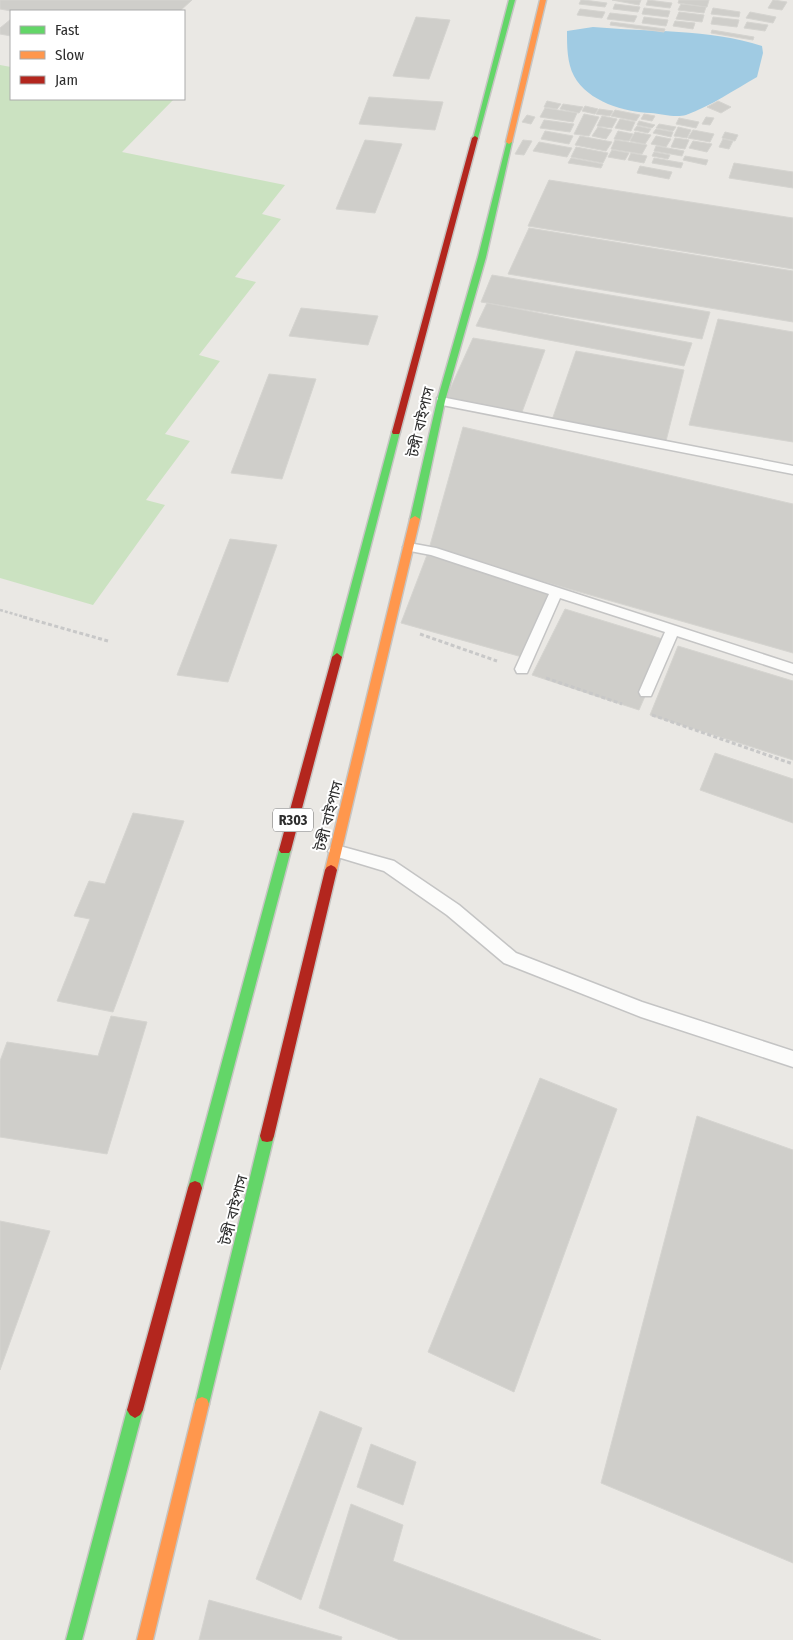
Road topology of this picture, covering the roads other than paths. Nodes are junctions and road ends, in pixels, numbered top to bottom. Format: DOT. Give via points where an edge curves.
graph roads {
  1 [pos="512,0"];
  2 [pos="543,0"];
  3 [pos="440,401"];
  4 [pos="793,470"];
  5 [pos="409,547"];
  6 [pos="556,593"];
  7 [pos="673,629"];
  8 [pos="522,669"];
  9 [pos="793,669"];
  10 [pos="646,692"];
  11 [pos="336,851"];
  12 [pos="793,1059"];
  13 [pos="74,1640"];
  14 [pos="145,1640"];
  1 -- 13 [label="main road, R303"];
  2 -- 3 [label="main road, টঙ্গী বাইপাস" via="482,258"];
  3 -- 4 [label="lane"];
  3 -- 5 [label="main road, টঙ্গী বাইপাস"];
  5 -- 6 [label="lane" via="432,551"];
  5 -- 11 [label="main road, টঙ্গী বাইপাস"];
  6 -- 7 [label="lane"];
  6 -- 8 [label="lane"];
  7 -- 9 [label="lane"];
  7 -- 10 [label="lane"];
  11 -- 12 [label="lane" via="389,866 454,910 510,958 641,1009"];
  11 -- 14 [label="main road, টঙ্গী বাইপাস"];
}
